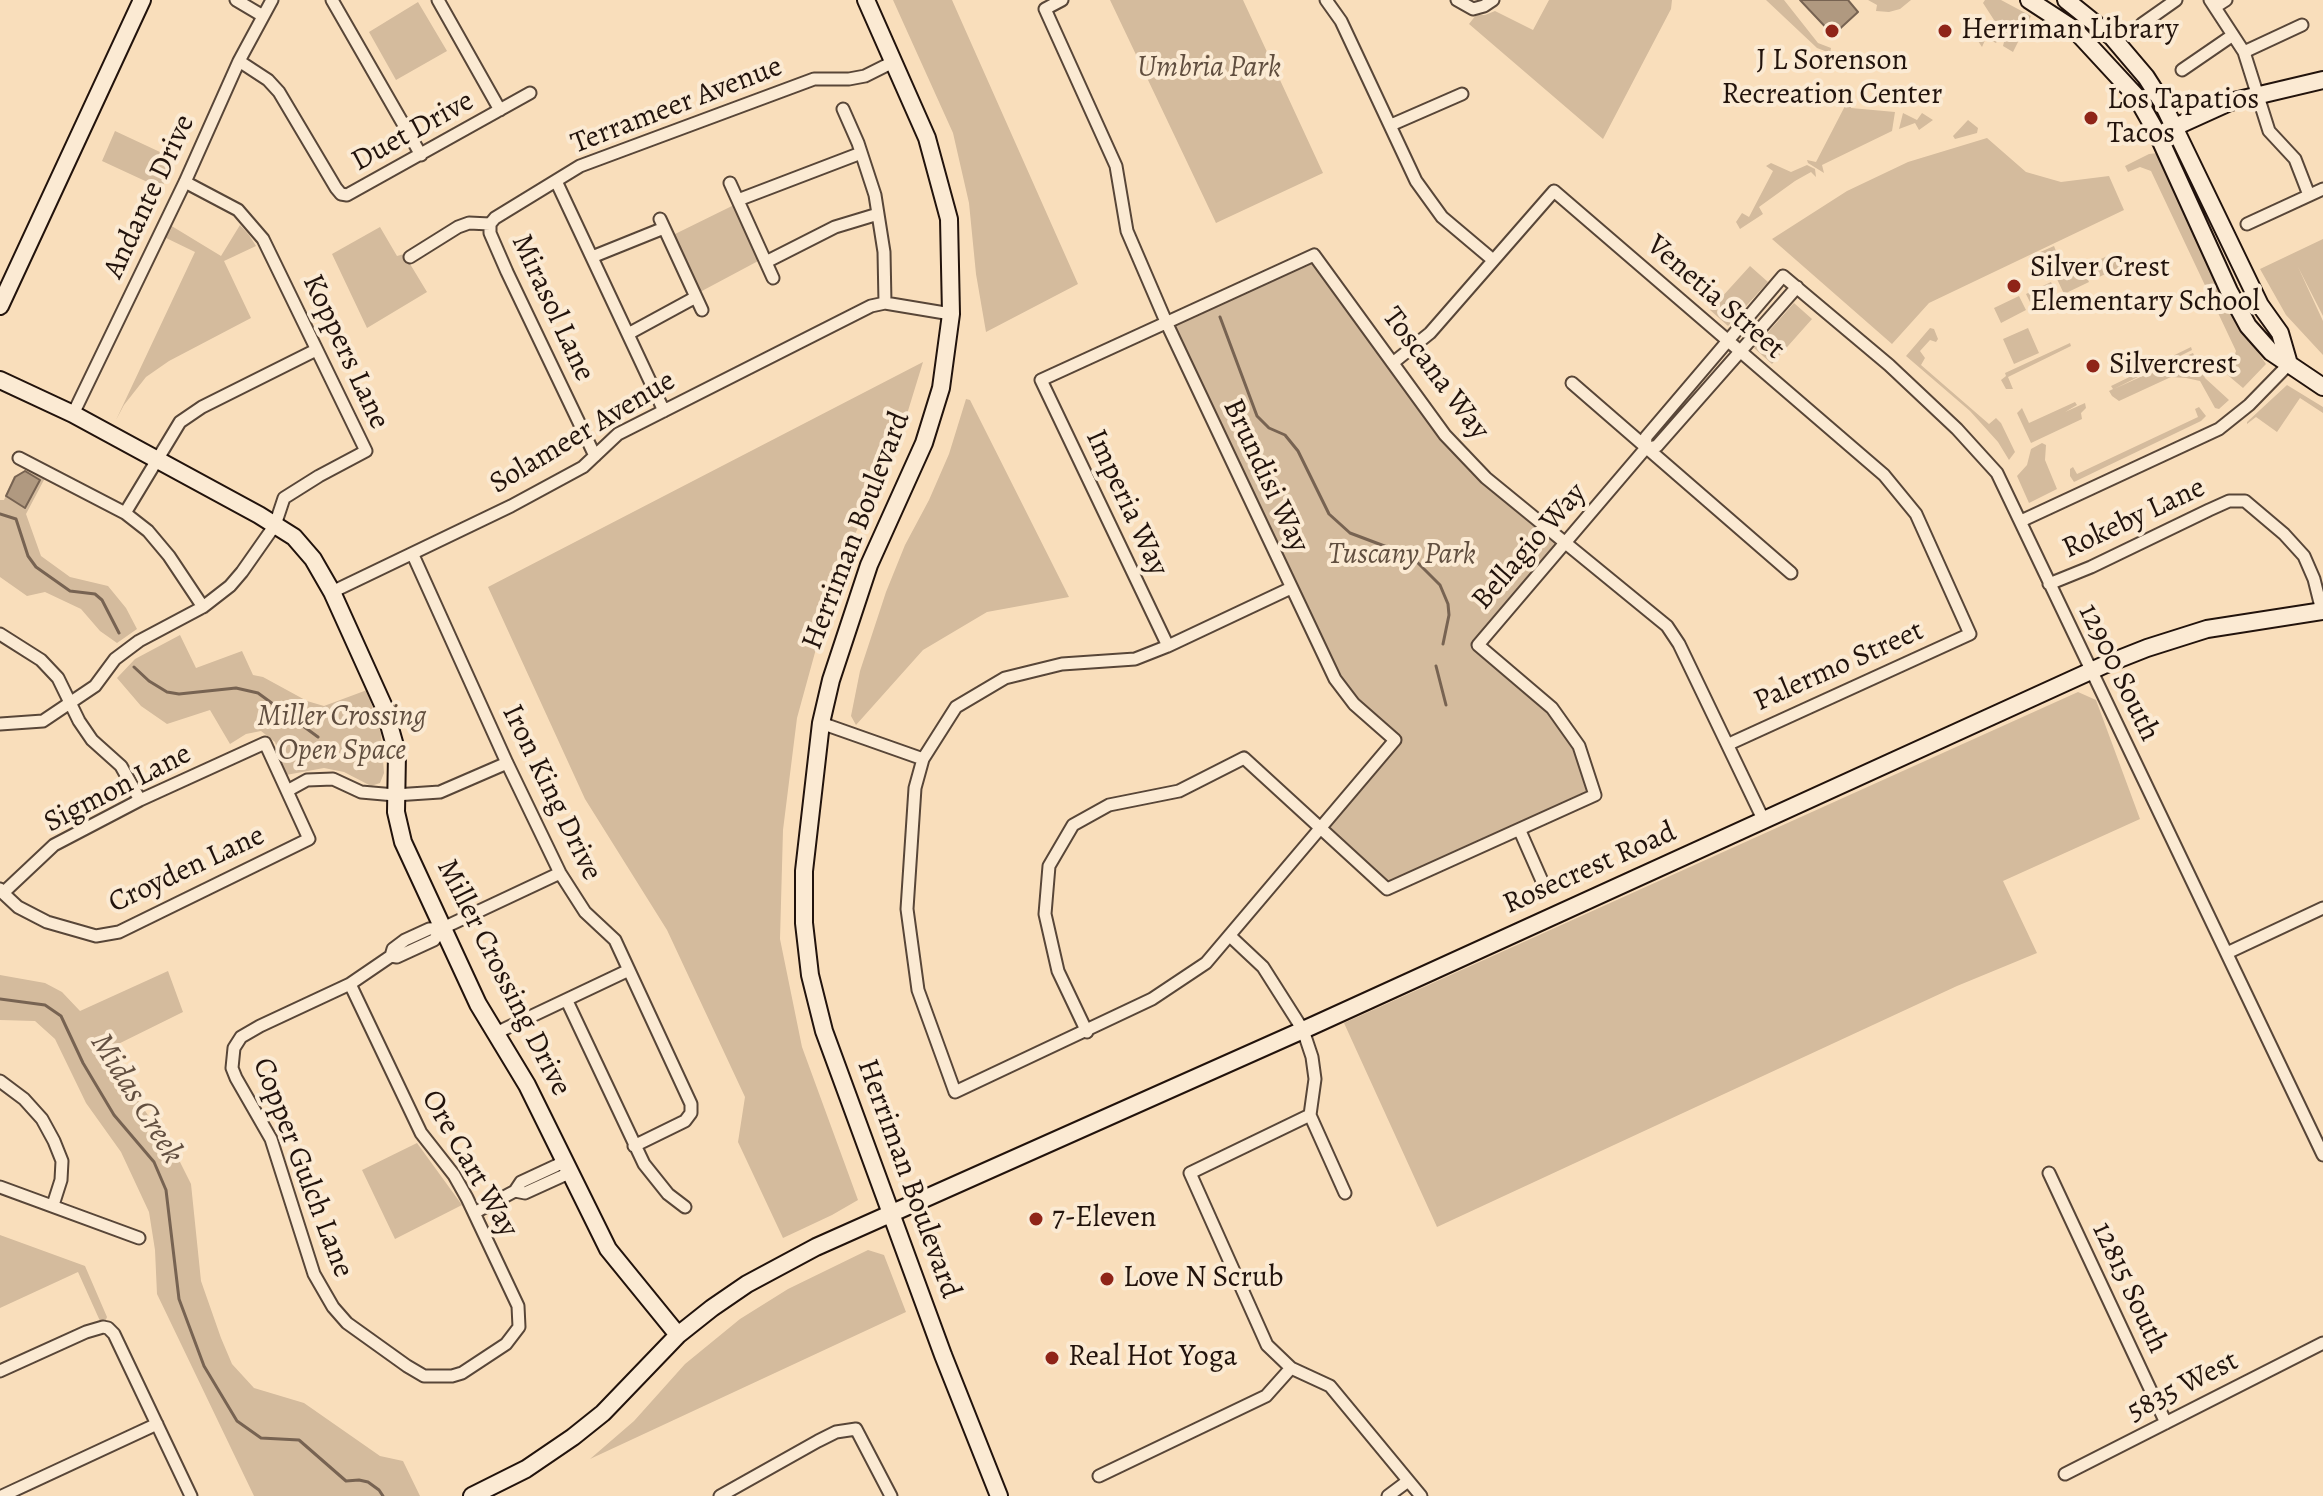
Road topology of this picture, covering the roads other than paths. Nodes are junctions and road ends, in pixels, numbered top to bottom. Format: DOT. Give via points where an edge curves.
graph roads {
  1 [pos="142,0"];
  2 [pos="236,0"];
  3 [pos="272,0"];
  4 [pos="332,0"];
  5 [pos="438,0"];
  6 [pos="866,0"];
  7 [pos="1062,0"];
  8 [pos="1326,0"];
  9 [pos="1457,0"];
  10 [pos="1493,0"];
  11 [pos="2029,0"];
  12 [pos="2066,0"];
  13 [pos="2176,0"];
  14 [pos="2226,0"];
  15 [pos="2212,4"];
  16 [pos="263,16"];
  17 [pos="2142,24"];
  18 [pos="2302,25"];
  19 [pos="2233,35"];
  20 [pos="2244,52"];
  21 [pos="239,61"];
  22 [pos="893,62"];
  23 [pos="2182,70"];
  24 [pos="2323,80"];
  25 [pos="530,93"];
  26 [pos="1462,94"];
  27 [pos="2258,94"];
  28 [pos="843,109"];
  29 [pos="500,110"];
  30 [pos="1391,125"];
  31 [pos="2175,126"];
  32 [pos="2158,135"];
  33 [pos="861,153"];
  34 [pos="421,155"];
  35 [pos="556,181"];
  36 [pos="185,182"];
  37 [pos="730,183"];
  38 [pos="2323,189"];
  39 [pos="2309,195"];
  40 [pos="738,200"];
  41 [pos="878,214"];
  42 [pos="490,224"];
  43 [pos="2247,224"];
  44 [pos="410,257"];
  45 [pos="592,257"];
  46 [pos="1493,260"];
  47 [pos="766,262"];
  48 [pos="1783,276"];
  49 [pos="773,278"];
  50 [pos="1797,287"];
  51 [pos="696,297"];
  52 [pos="885,303"];
  53 [pos="0,306"];
  54 [pos="702,310"];
  55 [pos="951,314"];
  56 [pos="1167,324"];
  57 [pos="628,334"];
  58 [pos="1728,341"];
  59 [pos="316,350"];
  60 [pos="1741,352"];
  61 [pos="1394,362"];
  62 [pos="2289,364"];
  63 [pos="0,380"];
  64 [pos="1041,380"];
  65 [pos="1572,383"];
  66 [pos="2323,387"];
  67 [pos="664,411"];
  68 [pos="73,414"];
  69 [pos="1645,449"];
  70 [pos="595,456"];
  71 [pos="19,458"];
  72 [pos="157,461"];
  73 [pos="125,513"];
  74 [pos="2021,521"];
  75 [pos="275,525"];
  76 [pos="1565,543"];
  77 [pos="413,555"];
  78 [pos="1791,573"];
  79 [pos="2049,584"];
  80 [pos="1291,588"];
  81 [pos="332,592"];
  82 [pos="203,607"];
  83 [pos="2322,611"];
  84 [pos="0,634"];
  85 [pos="1970,634"];
  86 [pos="1168,646"];
  87 [pos="2090,671"];
  88 [pos="70,704"];
  89 [pos="821,723"];
  90 [pos="0,724"];
  91 [pos="1729,744"];
  92 [pos="923,759"];
  93 [pos="507,763"];
  94 [pos="287,791"];
  95 [pos="395,795"];
  96 [pos="140,800"];
  97 [pos="1764,821"];
  98 [pos="1322,829"];
  99 [pos="1520,831"];
  100 [pos="560,873"];
  101 [pos="1546,890"];
  102 [pos="2,891"];
  103 [pos="2323,908"];
  104 [pos="443,928"];
  105 [pos="1230,936"];
  106 [pos="2227,953"];
  107 [pos="629,970"];
  108 [pos="350,984"];
  109 [pos="567,1001"];
  110 [pos="1303,1030"];
  111 [pos="1087,1032"];
  112 [pos="496,1033"];
  113 [pos="0,1081"];
  114 [pos="1310,1115"];
  115 [pos="634,1146"];
  116 [pos="2323,1155"];
  117 [pos="566,1168"];
  118 [pos="2049,1173"];
  119 [pos="0,1187"];
  120 [pos="1345,1193"];
  121 [pos="53,1205"];
  122 [pos="685,1207"];
  123 [pos="474,1213"];
  124 [pos="891,1213"];
  125 [pos="139,1238"];
  126 [pos="678,1335"];
  127 [pos="2323,1343"];
  128 [pos="1291,1368"];
  129 [pos="0,1371"];
  130 [pos="441,1378"];
  131 [pos="2166,1423"];
  132 [pos="157,1424"];
  133 [pos="2065,1474"];
  134 [pos="1099,1476"];
  135 [pos="1408,1481"];
  136 [pos="2,1496"];
  137 [pos="191,1496"];
  138 [pos="472,1496"];
  139 [pos="720,1496"];
  140 [pos="891,1496"];
  141 [pos="999,1496"];
  142 [pos="1388,1496"];
  143 [pos="1421,1496"];
  1 -- 53 [label="main road"];
  2 -- 16 [label="street"];
  3 -- 16 [label="street, Andante Drive"];
  4 -- 34 [label="street"];
  5 -- 29 [label="street"];
  6 -- 22 [label="main road, Herriman Boulevard"];
  7 -- 56 [label="street, Brundisi Way" via="1045,9 1116,166 1127,231"];
  8 -- 30 [label="street"];
  9 -- 10 [label="street" via="1469,8"];
  11 -- 32 [label="main road" via="2075,30 2104,60 2136,96"];
  12 -- 31 [label="main road" via="2112,37 2146,77"];
  13 -- 17 [label="street"];
  14 -- 15 [label="street"];
  15 -- 19 [label="street"];
  16 -- 21 [label="street, Andante Drive"];
  18 -- 20 [label="street"];
  19 -- 20 [label="street"];
  19 -- 23 [label="street"];
  20 -- 27 [label="street"];
  21 -- 34 [label="street, Duet Drive" via="279,92 341,194"];
  21 -- 36 [label="street, Andante Drive"];
  22 -- 35 [label="street, Terrameer Avenue" via="865,76 814,79 580,166"];
  22 -- 55 [label="main road, Herriman Boulevard" via="927,138 949,219"];
  24 -- 27 [label="main road"];
  25 -- 29 [label="street, Duet Drive"];
  26 -- 30 [label="street"];
  27 -- 31 [label="main road"];
  27 -- 39 [label="street" via="2269,131 2295,159"];
  28 -- 33 [label="street"];
  29 -- 34 [label="street, Duet Drive"];
  30 -- 46 [label="street" via="1416,181 1442,217"];
  31 -- 32 [label="main road"];
  31 -- 62 [label="main road" via="2260,305 2280,333"];
  32 -- 62 [label="main road" via="2248,326"];
  33 -- 40 [label="street"];
  33 -- 41 [label="street"];
  35 -- 42 [label="street, Terrameer Avenue"];
  35 -- 45 [label="street"];
  36 -- 59 [label="street, Koppers Lane" via="223,200 252,224"];
  36 -- 68 [label="street, Andante Drive"];
  37 -- 40 [label="street"];
  38 -- 39 [label="street"];
  39 -- 43 [label="street"];
  40 -- 47 [label="street"];
  41 -- 47 [label="street" via="835,227"];
  41 -- 52 [label="street"];
  42 -- 44 [label="street" via="458,227"];
  42 -- 70 [label="street, Mirasol Lane" via="507,272"];
  45 -- 51 [label="street" via="662,223"];
  45 -- 57 [label="street"];
  46 -- 58 [label="street, Venetia Street" via="1554,191"];
  46 -- 61 [label="street, Venetia Street" via="1430,333"];
  47 -- 49 [label="street"];
  48 -- 50 [label="street, 12900 South"];
  48 -- 58 [label="street, Bellagio Way"];
  50 -- 60 [label="street, Bellagio Way"];
  50 -- 74 [label="street, 12900 South" via="1957,429 1997,473"];
  51 -- 54 [label="street"];
  51 -- 57 [label="street"];
  52 -- 55 [label="street"];
  52 -- 67 [label="street, Solameer Avenue"];
  55 -- 89 [label="main road, Herriman Boulevard" via="941,388 924,443 869,565"];
  56 -- 61 [label="street, Toscana Way" via="1314,255"];
  56 -- 64 [label="street, Toscana Way"];
  56 -- 80 [label="street, Brundisi Way"];
  57 -- 67 [label="street"];
  58 -- 60 [label="street, Venetia Street"];
  58 -- 69 [label="street, Bellagio Way" via="1646,437"];
  59 -- 72 [label="street" via="191,414 180,422"];
  59 -- 75 [label="street, Koppers Lane" via="366,451 284,498"];
  60 -- 69 [label="street, Bellagio Way" via="1657,446"];
  60 -- 85 [label="street, Venetia Street" via="1884,475 1916,514"];
  61 -- 76 [label="street, Toscana Way" via="1445,435 1486,478"];
  62 -- 66 [label="main road"];
  62 -- 74 [label="street" via="2219,429"];
  63 -- 68 [label="main road, Miller Crossing Drive"];
  64 -- 86 [label="street, Imperia Way"];
  65 -- 69 [label="street"];
  67 -- 70 [label="street, Solameer Avenue" via="618,434"];
  68 -- 72 [label="main road, Miller Crossing Drive"];
  69 -- 76 [label="street, Bellagio Way"];
  69 -- 78 [label="street"];
  70 -- 77 [label="street, Solameer Avenue"];
  71 -- 73 [label="street"];
  72 -- 73 [label="street"];
  72 -- 75 [label="main road, Miller Crossing Drive"];
  73 -- 82 [label="street" via="169,556"];
  74 -- 79 [label="street, 12900 South"];
  75 -- 81 [label="main road, Miller Crossing Drive" via="313,559"];
  75 -- 82 [label="street, Koppers Lane" via="230,586"];
  76 -- 91 [label="street, Toscana Way" via="1667,626"];
  76 -- 99 [label="street, Bellagio Way" via="1478,645 1552,708 1579,746 1595,795"];
  77 -- 81 [label="street, Solameer Avenue"];
  77 -- 93 [label="street, Iron King Drive"];
  79 -- 83 [label="street, Rokeby Lane" via="2229,501 2245,501 2304,556"];
  79 -- 87 [label="street, 12900 South"];
  80 -- 86 [label="street"];
  80 -- 98 [label="street, Brundisi Way" via="1335,679 1395,740"];
  81 -- 95 [label="main road, Miller Crossing Drive" via="384,707 397,753"];
  82 -- 88 [label="street, Koppers Lane" via="139,641"];
  83 -- 87 [label="main road, Rosecrest Road" via="2207,629"];
  84 -- 88 [label="street" via="41,660 58,678"];
  85 -- 91 [label="street, Palermo Street"];
  86 -- 92 [label="street" via="1135,659 1062,664 1005,678 956,707"];
  87 -- 97 [label="main road, Rosecrest Road"];
  87 -- 106 [label="street, 12900 South"];
  88 -- 90 [label="street, Koppers Lane" via="43,721"];
  88 -- 96 [label="street" via="92,740 121,766"];
  89 -- 92 [label="street"];
  89 -- 124 [label="main road, Herriman Boulevard" via="804,871 810,975 824,1031"];
  91 -- 97 [label="street, Toscana Way"];
  92 -- 111 [label="street, Brundisi Way" via="915,788 907,909 918,990 955,1092"];
  93 -- 95 [label="street" via="440,792"];
  93 -- 100 [label="street, Iron King Drive"];
  94 -- 95 [label="street" via="307,780 333,779 361,792"];
  94 -- 96 [label="street, Sigmon Lane" via="265,743"];
  94 -- 102 [label="street, Croyden Lane" via="309,839 119,932 96,936 47,922 18,907"];
  95 -- 104 [label="main road, Miller Crossing Drive" via="403,842"];
  96 -- 102 [label="street, Sigmon Lane" via="54,845"];
  97 -- 110 [label="main road, Rosecrest Road"];
  98 -- 99 [label="street, Bellagio Way" via="1387,889"];
  98 -- 105 [label="street, Brundisi Way"];
  98 -- 111 [label="street" via="1244,758 1179,791 1109,805 1073,825 1049,866 1045,914 1058,971"];
  99 -- 101 [label="street"];
  100 -- 104 [label="street, Copper Gulch Lane"];
  100 -- 107 [label="street, Iron King Drive" via="585,912 615,940"];
  103 -- 106 [label="street"];
  104 -- 108 [label="street, Copper Gulch Lane" via="434,940 391,956"];
  104 -- 112 [label="main road, Miller Crossing Drive"];
  105 -- 110 [label="street" via="1263,967"];
  105 -- 111 [label="street, Brundisi Way" via="1206,963 1152,999"];
  106 -- 116 [label="street, 12900 South"];
  107 -- 109 [label="street"];
  107 -- 115 [label="street, Iron King Drive" via="691,1104 685,1121"];
  108 -- 123 [label="street, Ore Cart Way" via="421,1133 454,1175"];
  108 -- 130 [label="street, Copper Gulch Lane" via="241,1037 232,1068 271,1139 314,1274 333,1307 407,1366"];
  109 -- 112 [label="street"];
  109 -- 115 [label="street"];
  110 -- 114 [label="street" via="1315,1079"];
  110 -- 124 [label="main road, Rosecrest Road"];
  112 -- 117 [label="main road, Miller Crossing Drive" via="537,1103"];
  113 -- 121 [label="street" via="24,1099 54,1141 62,1161"];
  114 -- 120 [label="street"];
  114 -- 128 [label="street" via="1190,1173 1267,1345"];
  115 -- 122 [label="street" via="660,1184"];
  117 -- 123 [label="street" via="525,1193 515,1191"];
  117 -- 126 [label="main road, Miller Crossing Drive" via="608,1249"];
  118 -- 131 [label="street, 12815 South"];
  119 -- 121 [label="street"];
  121 -- 125 [label="street"];
  123 -- 130 [label="street, Ore Cart Way" via="518,1306 520,1323 500,1349 462,1373"];
  124 -- 126 [label="main road, Rosecrest Road" via="747,1284"];
  124 -- 141 [label="main road, Herriman Boulevard"];
  126 -- 138 [label="main road, Rosecrest Road" via="573,1437"];
  127 -- 131 [label="street, 5835 West"];
  128 -- 134 [label="street" via="1266,1396"];
  128 -- 135 [label="street" via="1330,1386"];
  129 -- 132 [label="street" via="86,1332 108,1328"];
  131 -- 133 [label="street, 5835 West"];
  132 -- 136 [label="street"];
  132 -- 137 [label="street"];
  135 -- 142 [label="street"];
  135 -- 143 [label="street"];
  139 -- 140 [label="street" via="827,1436 856,1429"];
}
